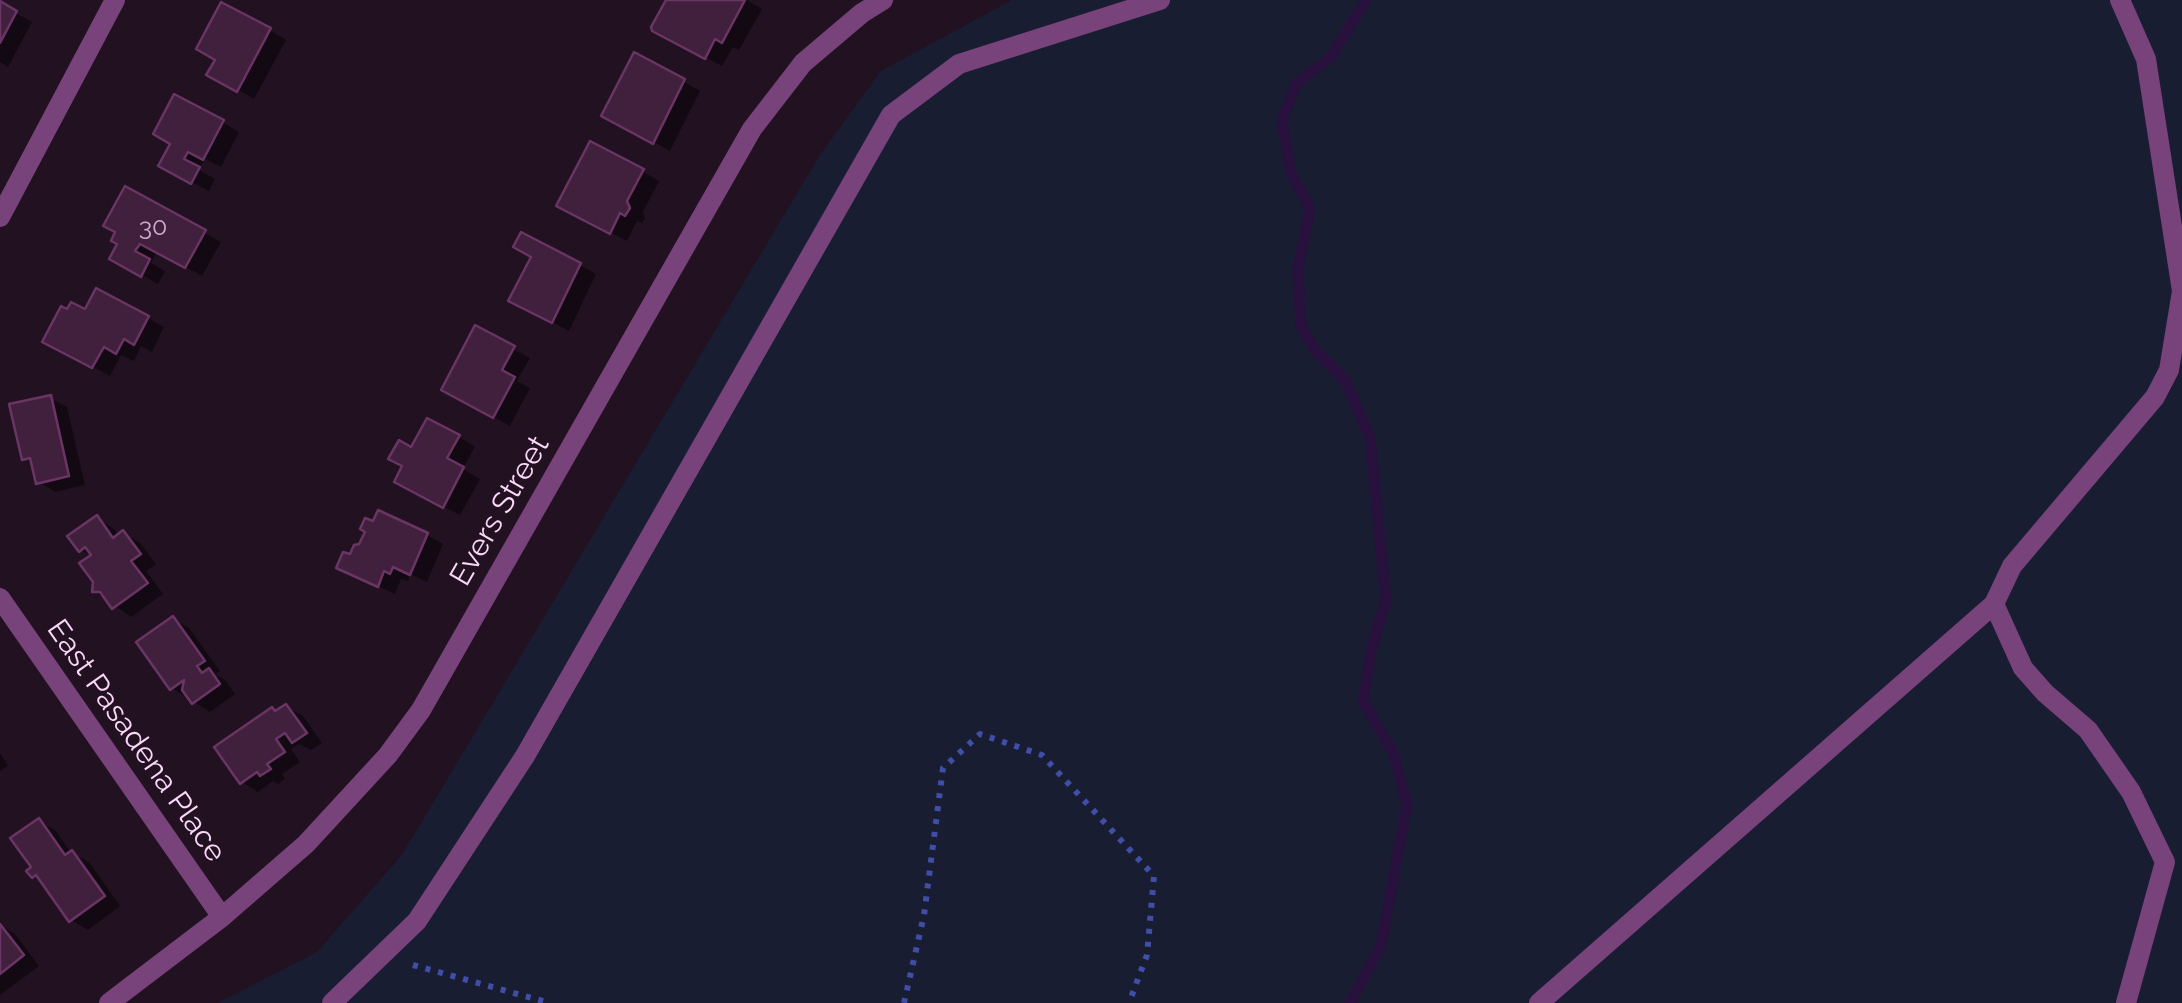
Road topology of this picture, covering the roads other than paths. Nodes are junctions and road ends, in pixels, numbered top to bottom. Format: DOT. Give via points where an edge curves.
graph roads {
  1 [pos="115,0"];
  2 [pos="884,0"];
  3 [pos="1160,0"];
  4 [pos="2120,0"];
  5 [pos="0,217"];
  6 [pos="0,598"];
  7 [pos="1994,604"];
  8 [pos="222,918"];
  9 [pos="110,1003"];
  10 [pos="332,1003"];
  11 [pos="1540,1003"];
  12 [pos="2126,1003"];
  1 -- 5 [label="street"];
  2 -- 8 [label="street, Evers Street" via="803,64 752,129 422,710 306,844"];
  3 -- 10 [label="street" via="959,64 891,115 525,756 417,921"];
  4 -- 7 [label="street" via="2146,59 2182,291 2169,370 2155,398 2012,566"];
  6 -- 8 [label="street, East Pasadena Place"];
  7 -- 11 [label="street"];
  7 -- 12 [label="street" via="2022,668 2088,730 2131,792 2165,862"];
  8 -- 9 [label="street, Evers Street"];
}
